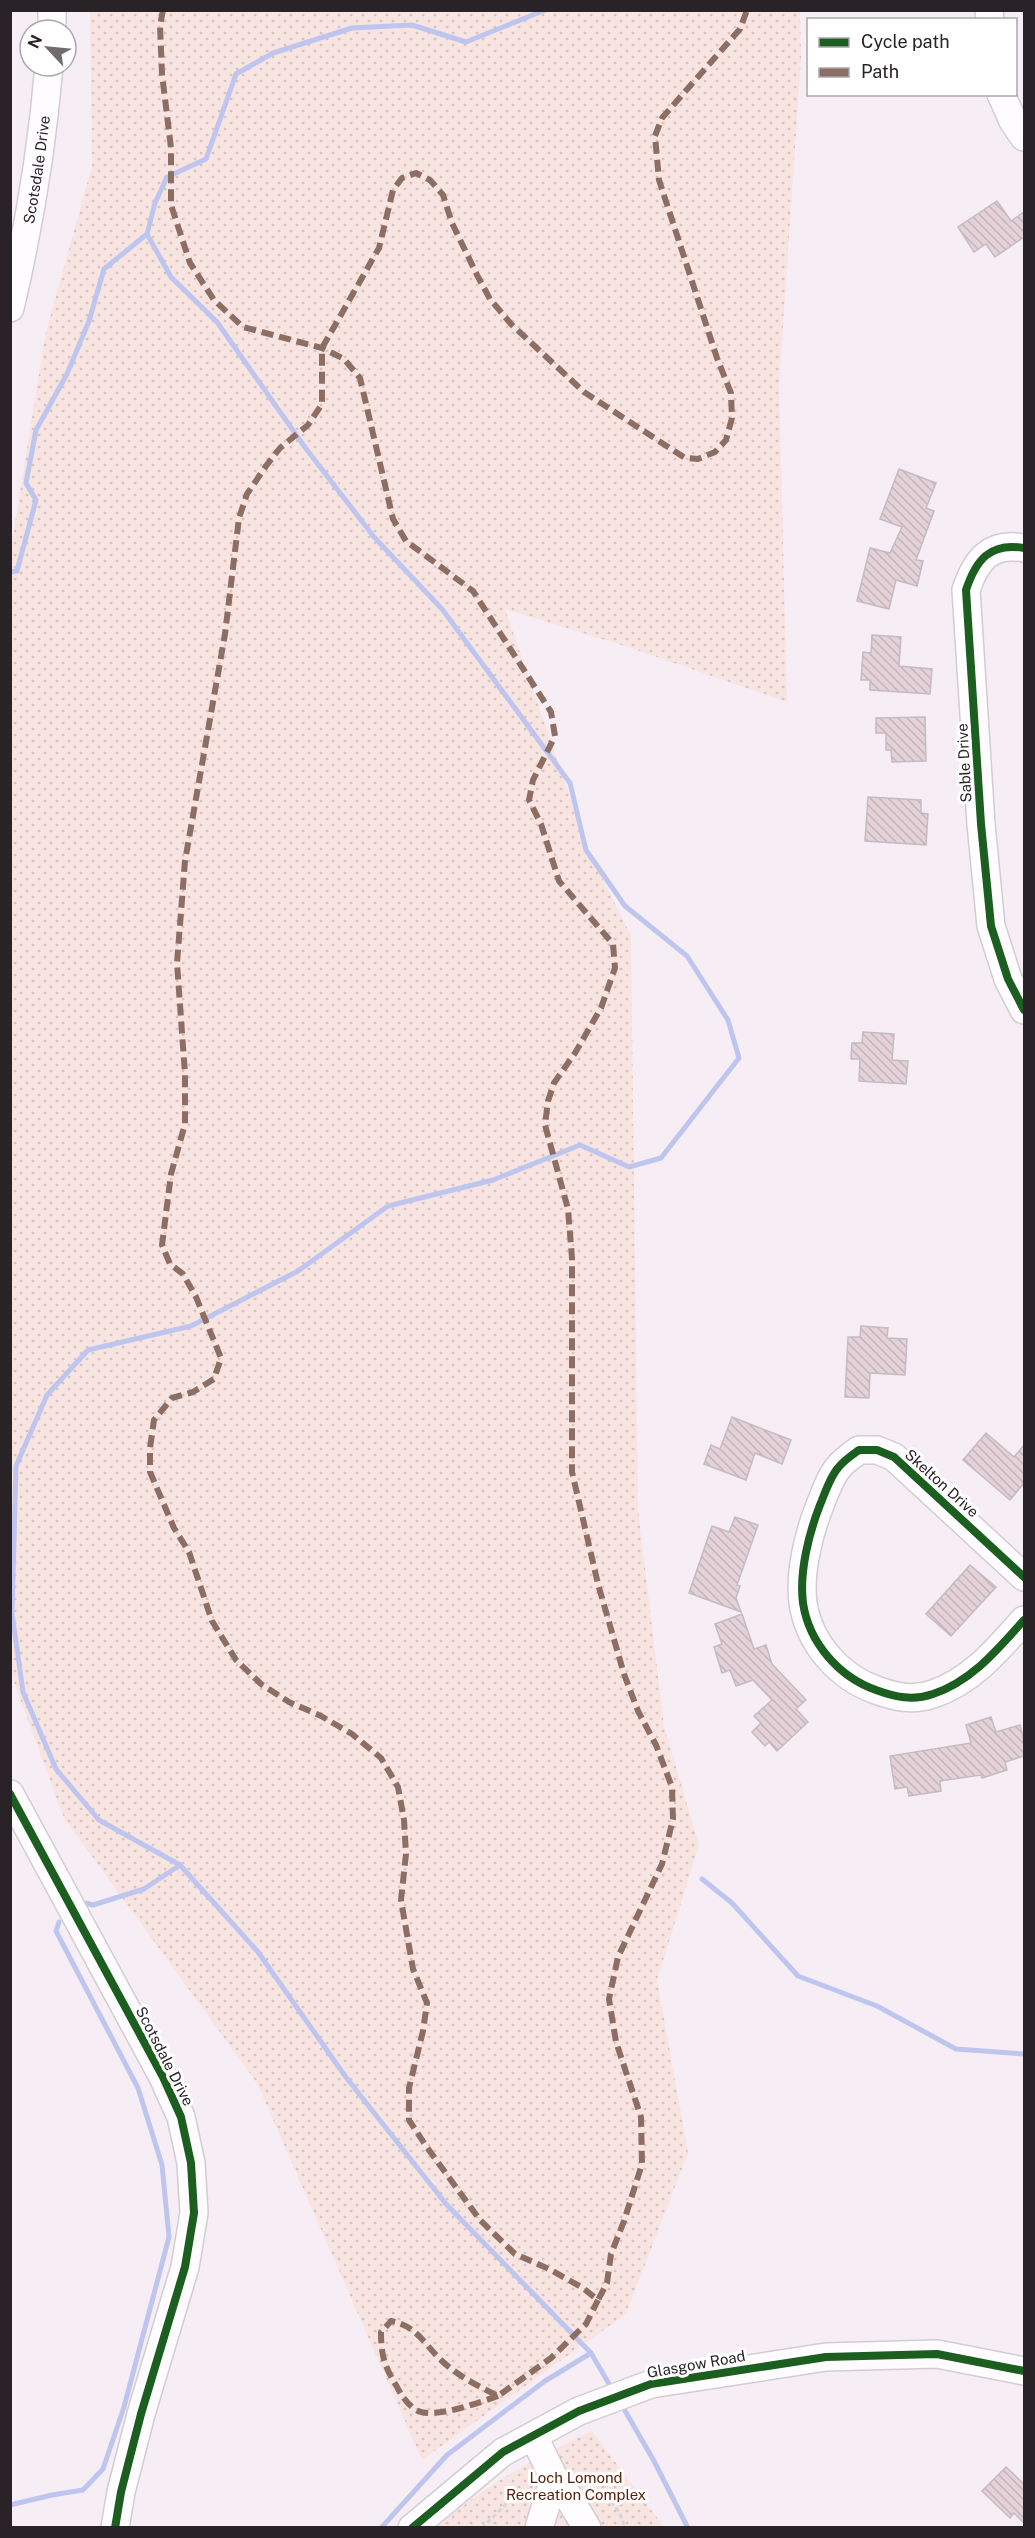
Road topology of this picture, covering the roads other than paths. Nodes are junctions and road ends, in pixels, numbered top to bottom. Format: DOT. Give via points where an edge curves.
graph roads {
  1 [pos="48,78"];
  2 [pos="1002,96"];
  3 [pos="1024,137"];
  4 [pos="10,308"];
  5 [pos="1024,548"];
  6 [pos="1024,1010"];
  7 [pos="1024,1577"];
  8 [pos="1024,1620"];
  9 [pos="10,1794"];
  10 [pos="1024,2371"];
  11 [pos="534,2437"];
  12 [pos="554,2478"];
  13 [pos="115,2528"];
  14 [pos="412,2528"];
  15 [pos="538,2528"];
  16 [pos="587,2528"];
  1 -- 4 [label="street, Scotsdale Drive" via="42,140"];
  2 -- 3 [label="street"];
  5 -- 6 [label="street, Sable Drive" via="1011,546 981,558 966,590 991,926 1008,979"];
  7 -- 8 [label="street, Skelton Drive" via="894,1457 877,1450 859,1450 838,1468 813,1521 803,1603 822,1650 840,1670 859,1684 906,1699 932,1695 971,1674"];
  9 -- 13 [label="street, Scotsdale Drive" via="163,2077 181,2117 191,2163 194,2213 185,2267 141,2414"];
  10 -- 11 [label="street, Glasgow Road" via="937,2354 826,2357 651,2384 579,2411"];
  11 -- 12 [label="street"];
  11 -- 14 [label="street, Glasgow Road" via="503,2452"];
  12 -- 15 [label="street"];
  12 -- 16 [label="street"];
}
